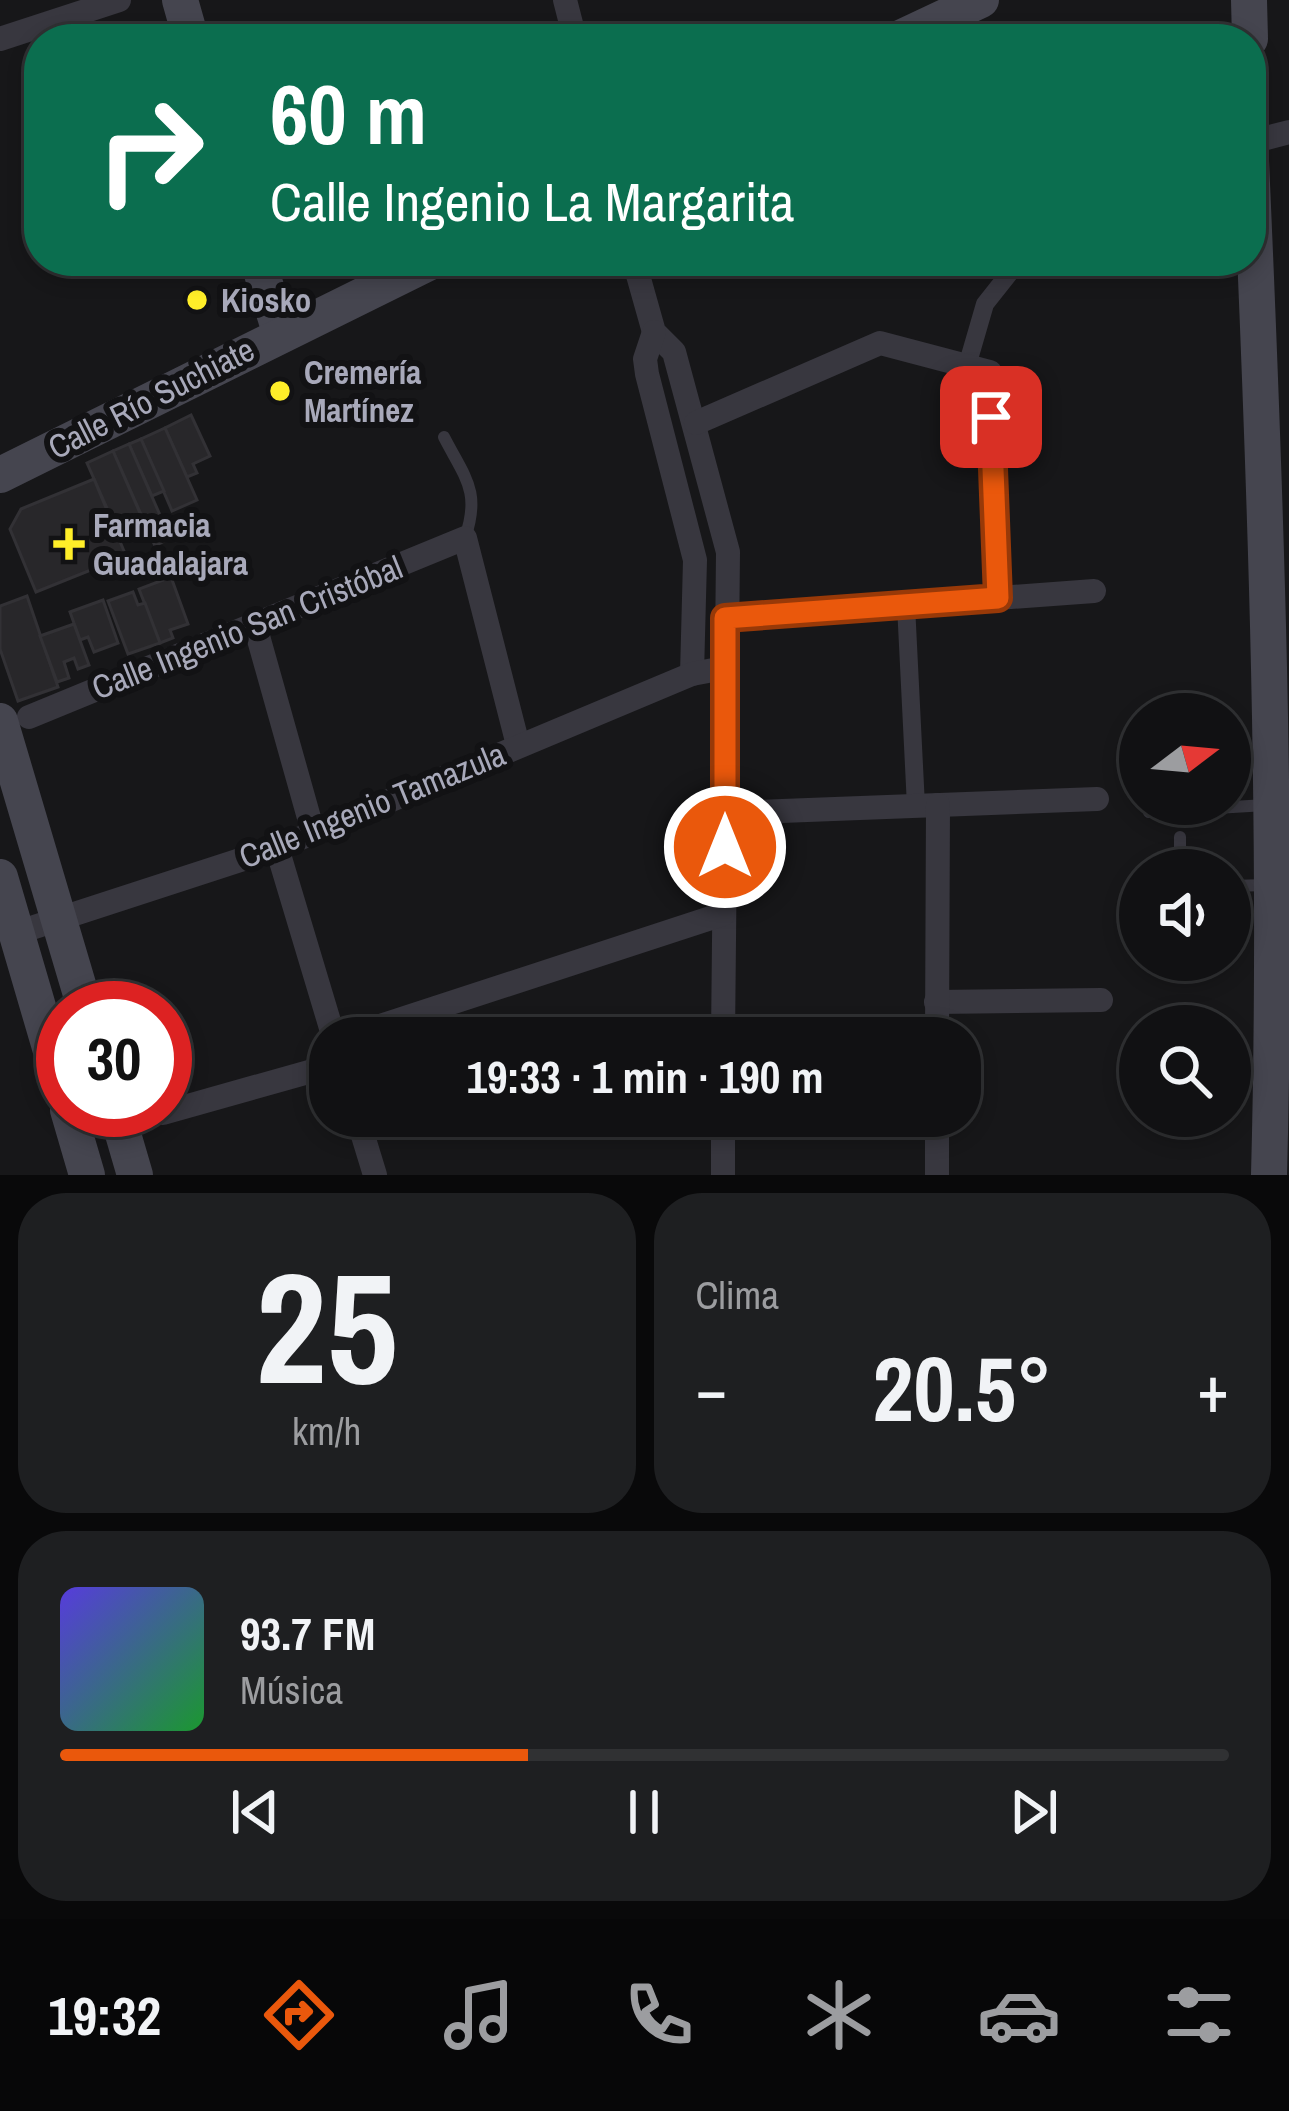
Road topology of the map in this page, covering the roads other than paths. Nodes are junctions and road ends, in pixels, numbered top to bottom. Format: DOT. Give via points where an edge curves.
graph roads {
  1 [pos="118,0"];
  2 [pos="970,12"];
  3 [pos="45,24"];
  4 [pos="938,24"];
  5 [pos="263,276"];
  6 [pos="400,276"];
  7 [pos="638,276"];
  8 [pos="1007,276"];
  9 [pos="1260,276"];
  10 [pos="280,332"];
  11 [pos="654,332"];
  12 [pos="967,366"];
  13 [pos="695,423"];
  14 [pos="444,437"];
  15 [pos="0,475"];
  16 [pos="1277,491"];
  17 [pos="465,538"];
  18 [pos="1094,591"];
  19 [pos="998,598"];
  20 [pos="906,605"];
  21 [pos="725,618"];
  22 [pos="254,622"];
  23 [pos="724,668"];
  24 [pos="692,674"];
  25 [pos="15,719"];
  26 [pos="518,745"];
  27 [pos="1097,799"];
  28 [pos="1273,805"];
  29 [pos="927,806"];
  30 [pos="1251,806"];
  31 [pos="726,813"];
  32 [pos="15,824"];
  33 [pos="313,832"];
  34 [pos="1180,837"];
  35 [pos="277,848"];
  36 [pos="1180,849"];
  37 [pos="0,877"];
  38 [pos="1274,885"];
  39 [pos="1251,886"];
  40 [pos="723,914"];
  41 [pos="58,919"];
  42 [pos="16,933"];
  43 [pos="77,981"];
  44 [pos="1101,1000"];
  45 [pos="36,1001"];
  46 [pos="937,1002"];
  47 [pos="328,1017"];
  48 [pos="408,1017"];
  49 [pos="723,1017"];
  50 [pos="937,1017"];
  51 [pos="309,1072"];
  52 [pos="192,1105"];
  53 [pos="76,1137"];
  54 [pos="124,1137"];
  55 [pos="363,1137"];
  56 [pos="723,1137"];
  57 [pos="937,1137"];
  58 [pos="88,1175"];
  59 [pos="136,1175"];
  60 [pos="375,1175"];
  61 [pos="723,1175"];
  62 [pos="937,1175"];
  63 [pos="1269,1175"];
  1 -- 3 [label="street"];
  2 -- 4 [label="main road"];
  5 -- 10 [label="main road"];
  6 -- 10 [label="main road, Calle Río Suchiate"];
  7 -- 11 [label="street"];
  8 -- 12 [label="street" via="985,304"];
  9 -- 16 [label="main road"];
  10 -- 15 [label="main road, Calle Río Suchiate"];
  11 -- 13 [label="street" via="674,352"];
  11 -- 24 [label="street" via="647,374 695,560"];
  12 -- 13 [label="street" via="880,343"];
  12 -- 19 [label="street" via="989,372"];
  13 -- 21 [label="street" via="728,551"];
  14 -- 17 [label="lane" via="473,491"];
  16 -- 28 [label="main road"];
  17 -- 22 [label="street, Calle Ingenio San Cristóbal"];
  17 -- 26 [label="street"];
  18 -- 19 [label="street"];
  19 -- 20 [label="street"];
  20 -- 21 [label="street"];
  20 -- 29 [label="street"];
  21 -- 23 [label="street"];
  22 -- 25 [label="street, Calle Ingenio San Cristóbal"];
  22 -- 33 [label="street"];
  23 -- 24 [label="street, Calle Ingenio Tamazula"];
  23 -- 31 [label="street"];
  24 -- 26 [label="street, Calle Ingenio Tamazula"];
  25 -- 32 [label="main road"];
  26 -- 33 [label="street, Calle Ingenio Tamazula"];
  27 -- 29 [label="street"];
  28 -- 30 [label="lane"];
  28 -- 38 [label="main road"];
  29 -- 31 [label="street"];
  29 -- 46 [label="street"];
  31 -- 40 [label="street"];
  32 -- 41 [label="main road"];
  33 -- 35 [label="street, Calle Ingenio Tamazula"];
  34 -- 36 [label="lane"];
  35 -- 41 [label="street, Calle Ingenio Tamazula"];
  35 -- 47 [label="street"];
  37 -- 42 [label="main road"];
  38 -- 39 [label="lane"];
  38 -- 63 [label="main road"];
  40 -- 48 [label="street"];
  40 -- 49 [label="street"];
  41 -- 42 [label="street, Calle Ingenio Tamazula"];
  41 -- 43 [label="main road"];
  42 -- 45 [label="main road"];
  44 -- 46 [label="street"];
  46 -- 50 [label="street"];
  51 -- 52 [label="street"];
  53 -- 58 [label="main road"];
  54 -- 59 [label="main road"];
  55 -- 60 [label="street"];
  56 -- 61 [label="street"];
  57 -- 62 [label="street"];
}
